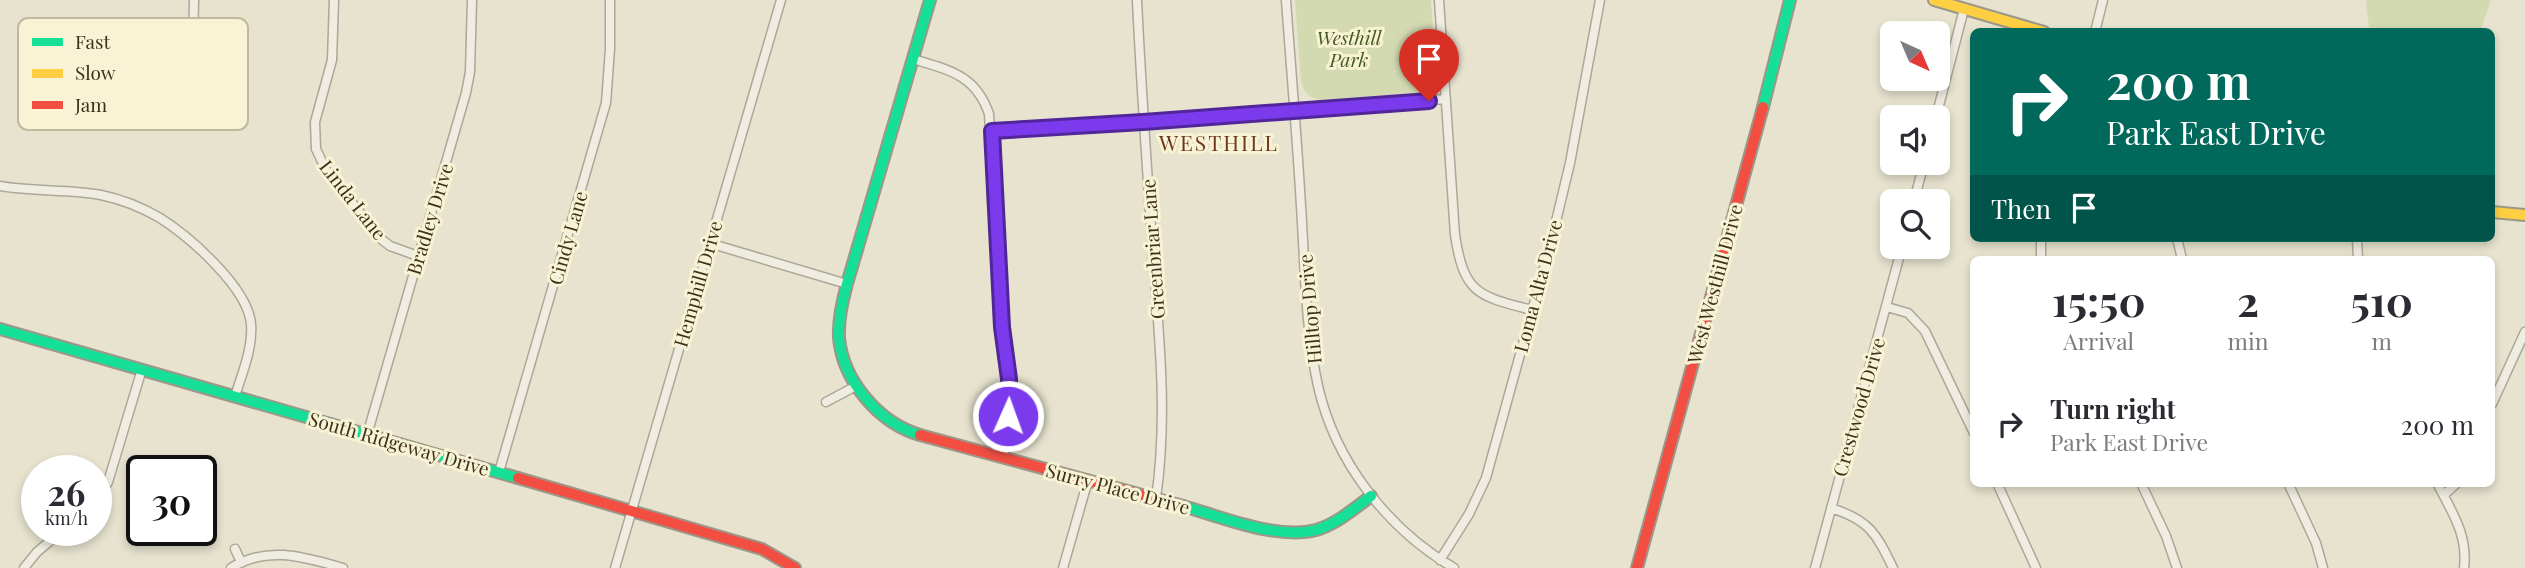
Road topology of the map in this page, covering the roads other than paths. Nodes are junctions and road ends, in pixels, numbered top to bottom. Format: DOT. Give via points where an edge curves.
graph roads {
  1 [pos="194,0"];
  2 [pos="334,0"];
  3 [pos="472,0"];
  4 [pos="610,0"];
  5 [pos="781,0"];
  6 [pos="930,0"];
  7 [pos="1137,0"];
  8 [pos="1286,0"];
  9 [pos="1439,0"];
  10 [pos="1600,0"];
  11 [pos="1790,0"];
  12 [pos="1934,0"];
  13 [pos="2103,0"];
  14 [pos="1964,9"];
  15 [pos="194,18"];
  16 [pos="2030,28"];
  17 [pos="2096,28"];
  18 [pos="913,59"];
  19 [pos="1446,99"];
  20 [pos="1939,105"];
  21 [pos="1295,109"];
  22 [pos="1143,122"];
  23 [pos="992,131"];
  24 [pos="0,186"];
  25 [pos="2495,212"];
  26 [pos="2525,215"];
  27 [pos="709,243"];
  28 [pos="418,257"];
  29 [pos="1899,259"];
  30 [pos="847,284"];
  31 [pos="1887,307"];
  32 [pos="1532,310"];
  33 [pos="0,329"];
  34 [pos="2525,332"];
  35 [pos="142,369"];
  36 [pos="856,386"];
  37 [pos="235,397"];
  38 [pos="2495,397"];
  39 [pos="826,402"];
  40 [pos="1970,424"];
  41 [pos="367,435"];
  42 [pos="1003,458"];
  43 [pos="112,469"];
  44 [pos="499,472"];
  45 [pos="1088,480"];
  46 [pos="1999,487"];
  47 [pos="2143,487"];
  48 [pos="2290,487"];
  49 [pos="2439,487"];
  50 [pos="2453,487"];
  51 [pos="2444,495"];
  52 [pos="1371,496"];
  53 [pos="1156,498"];
  54 [pos="1831,508"];
  55 [pos="632,512"];
  56 [pos="44,546"];
  57 [pos="235,549"];
  58 [pos="1440,560"];
  59 [pos="241,562"];
  60 [pos="24,568"];
  61 [pos="231,568"];
  62 [pos="342,568"];
  63 [pos="615,568"];
  64 [pos="795,568"];
  65 [pos="1063,568"];
  66 [pos="1454,568"];
  67 [pos="1637,568"];
  68 [pos="1815,568"];
  69 [pos="1893,568"];
  70 [pos="2036,568"];
  71 [pos="2177,568"];
  72 [pos="2323,568"];
  73 [pos="2464,568"];
  1 -- 15 [label="street"];
  2 -- 28 [label="street, Linda Lane" via="332,60 315,122 316,149 326,170 380,239"];
  3 -- 28 [label="street, Bradley Drive" via="466,93"];
  4 -- 44 [label="street, Cindy Lane" via="606,103"];
  5 -- 27 [label="street, Hemphill Drive"];
  6 -- 18 [label="street, Surry Place Drive"];
  7 -- 22 [label="street, Greenbriar Lane"];
  8 -- 21 [label="street, Hilltop Drive"];
  9 -- 19 [label="street"];
  10 -- 32 [label="street, Loma Alta Drive" via="1570,163"];
  11 -- 67 [label="street, West Westhill Drive"];
  12 -- 14 [label="street"];
  13 -- 17 [label="street"];
  14 -- 16 [label="street"];
  14 -- 20 [label="street"];
  18 -- 23 [label="street" via="969,81 984,99"];
  18 -- 30 [label="street, Surry Place Drive"];
  19 -- 21 [label="street"];
  19 -- 32 [label="street" via="1459,262 1467,281 1479,293"];
  21 -- 22 [label="street"];
  21 -- 52 [label="street, Hilltop Drive" via="1308,316 1318,388 1345,456"];
  22 -- 23 [label="street"];
  22 -- 53 [label="street, Greenbriar Lane" via="1162,378 1163,454"];
  23 -- 42 [label="street" via="1009,396"];
  24 -- 37 [label="street" via="99,195 157,216 181,232 235,285 247,305 251,339"];
  25 -- 26 [label="street"];
  27 -- 30 [label="street"];
  27 -- 55 [label="street, Hemphill Drive"];
  28 -- 41 [label="street, Bradley Drive"];
  29 -- 31 [label="street, Crestwood Drive"];
  30 -- 36 [label="street, Surry Place Drive" via="839,321 841,346"];
  31 -- 40 [label="street" via="1908,313 1925,331"];
  31 -- 54 [label="street, Crestwood Drive"];
  32 -- 58 [label="street, Loma Alta Drive" via="1482,488"];
  33 -- 35 [label="street, South Ridgeway Drive"];
  34 -- 38 [label="street"];
  35 -- 37 [label="street, South Ridgeway Drive"];
  35 -- 43 [label="street"];
  36 -- 39 [label="street"];
  36 -- 42 [label="street, Surry Place Drive" via="899,427"];
  37 -- 41 [label="street, South Ridgeway Drive"];
  41 -- 44 [label="street, South Ridgeway Drive"];
  42 -- 45 [label="street, Surry Place Drive"];
  44 -- 55 [label="street, South Ridgeway Drive"];
  45 -- 53 [label="street, Surry Place Drive"];
  45 -- 65 [label="street"];
  46 -- 70 [label="street"];
  47 -- 71 [label="street"];
  48 -- 72 [label="street"];
  49 -- 51 [label="street"];
  50 -- 51 [label="street"];
  51 -- 73 [label="street" via="2462,533"];
  52 -- 53 [label="street, Surry Place Drive" via="1326,528 1291,534"];
  52 -- 58 [label="street, Hilltop Drive"];
  54 -- 68 [label="street, Crestwood Drive"];
  54 -- 69 [label="street" via="1867,524"];
  55 -- 63 [label="street, Hemphill Drive"];
  55 -- 64 [label="street, South Ridgeway Drive" via="762,549"];
  56 -- 60 [label="street"];
  57 -- 59 [label="street"];
  58 -- 66 [label="street, Hilltop Drive"];
  59 -- 61 [label="street"];
  59 -- 62 [label="street" via="282,554"];
}
